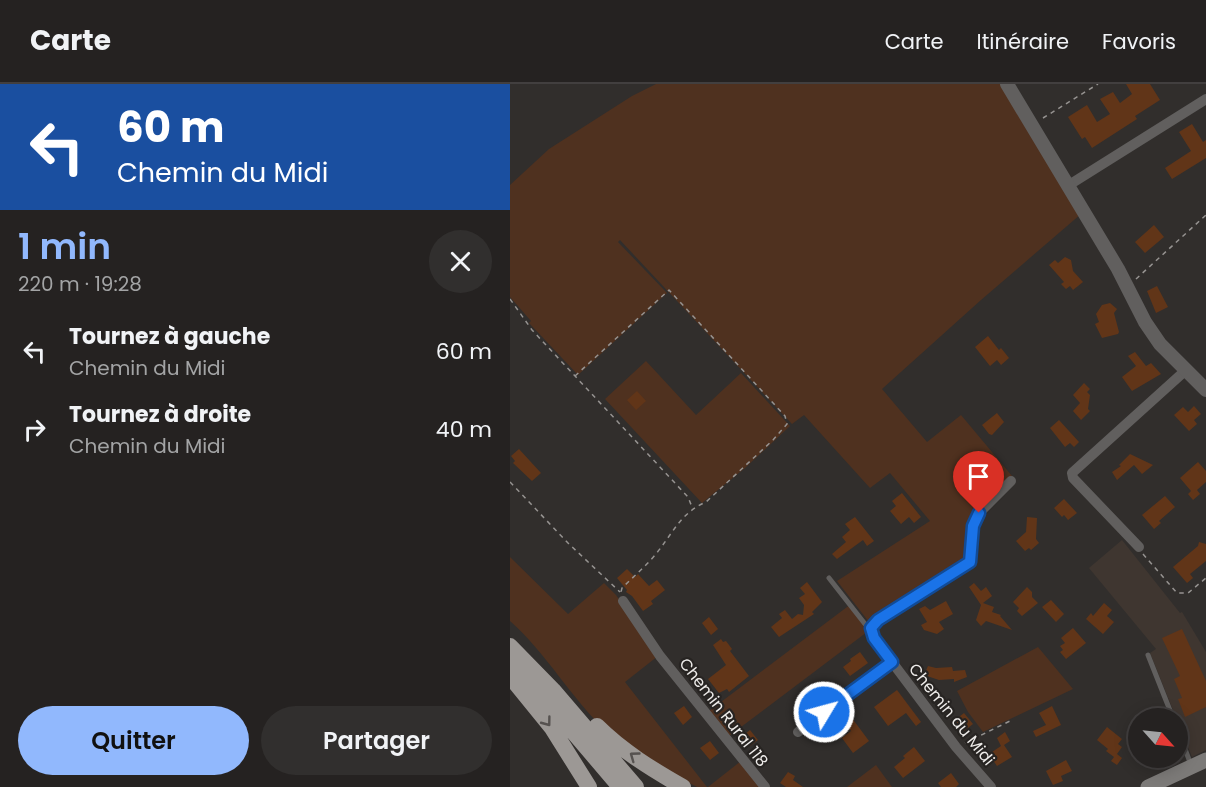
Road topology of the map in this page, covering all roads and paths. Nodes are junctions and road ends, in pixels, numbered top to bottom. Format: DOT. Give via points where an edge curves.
graph roads {
  1 [pos="1007,84"];
  2 [pos="1098,84"];
  3 [pos="1206,99"];
  4 [pos="1032,125"];
  5 [pos="1070,185"];
  6 [pos="1206,215"];
  7 [pos="1127,286"];
  8 [pos="510,299"];
  9 [pos="1186,370"];
  10 [pos="575,376"];
  11 [pos="1206,390"];
  12 [pos="1011,481"];
  13 [pos="510,482"];
  14 [pos="693,508"];
  15 [pos="1139,547"];
  16 [pos="830,578"];
  17 [pos="1206,578"];
  18 [pos="622,597"];
  19 [pos="871,628"];
  20 [pos="510,646"];
  21 [pos="1148,655"];
  22 [pos="892,662"];
  23 [pos="510,663"];
  24 [pos="510,677"];
  25 [pos="553,690"];
  26 [pos="1169,708"];
  27 [pos="1010,721"];
  28 [pos="798,732"];
  29 [pos="956,747"];
  30 [pos="1188,756"];
  31 [pos="1206,760"];
  32 [pos="1192,766"];
  33 [pos="589,787"];
  34 [pos="620,787"];
  35 [pos="636,787"];
  36 [pos="683,787"];
  37 [pos="765,787"];
  38 [pos="991,787"];
  39 [pos="1148,787"];
  1 -- 4 [label="street"];
  2 -- 4 [label="path"];
  3 -- 5 [label="street"];
  4 -- 5 [label="street"];
  5 -- 7 [label="street"];
  6 -- 7 [label="path"];
  7 -- 9 [label="street" via="1160,344"];
  8 -- 10 [label="path" via="532,330"];
  9 -- 11 [label="street"];
  9 -- 15 [label="street" via="1072,473 1072,478"];
  10 -- 14 [label="path" via="688,497"];
  10 -- 14 [label="path" via="669,290 785,416 787,424 773,440 705,502"];
  12 -- 19 [label="street" via="979,513 973,526 970,562"];
  13 -- 18 [label="path"];
  14 -- 18 [label="path" via="622,588"];
  15 -- 17 [label="path" via="1177,593 1188,593"];
  16 -- 19 [label="lane"];
  18 -- 37 [label="street, Chemin Rural 118" via="660,656"];
  19 -- 22 [label="street, Chemin du Midi"];
  20 -- 25 [label="highway"];
  21 -- 26 [label="lane"];
  22 -- 28 [label="street"];
  22 -- 29 [label="street, Chemin du Midi"];
  23 -- 34 [label="highway"];
  24 -- 33 [label="highway, one-way" via="552,728"];
  25 -- 35 [label="highway"];
  36 -- 25 [label="highway, one-way" via="609,738 574,701"];
  27 -- 29 [label="path"];
  29 -- 38 [label="street, Chemin du Midi"];
  30 -- 32 [label="lane"];
  31 -- 32 [label="main road"];
  32 -- 39 [label="main road"];
}
